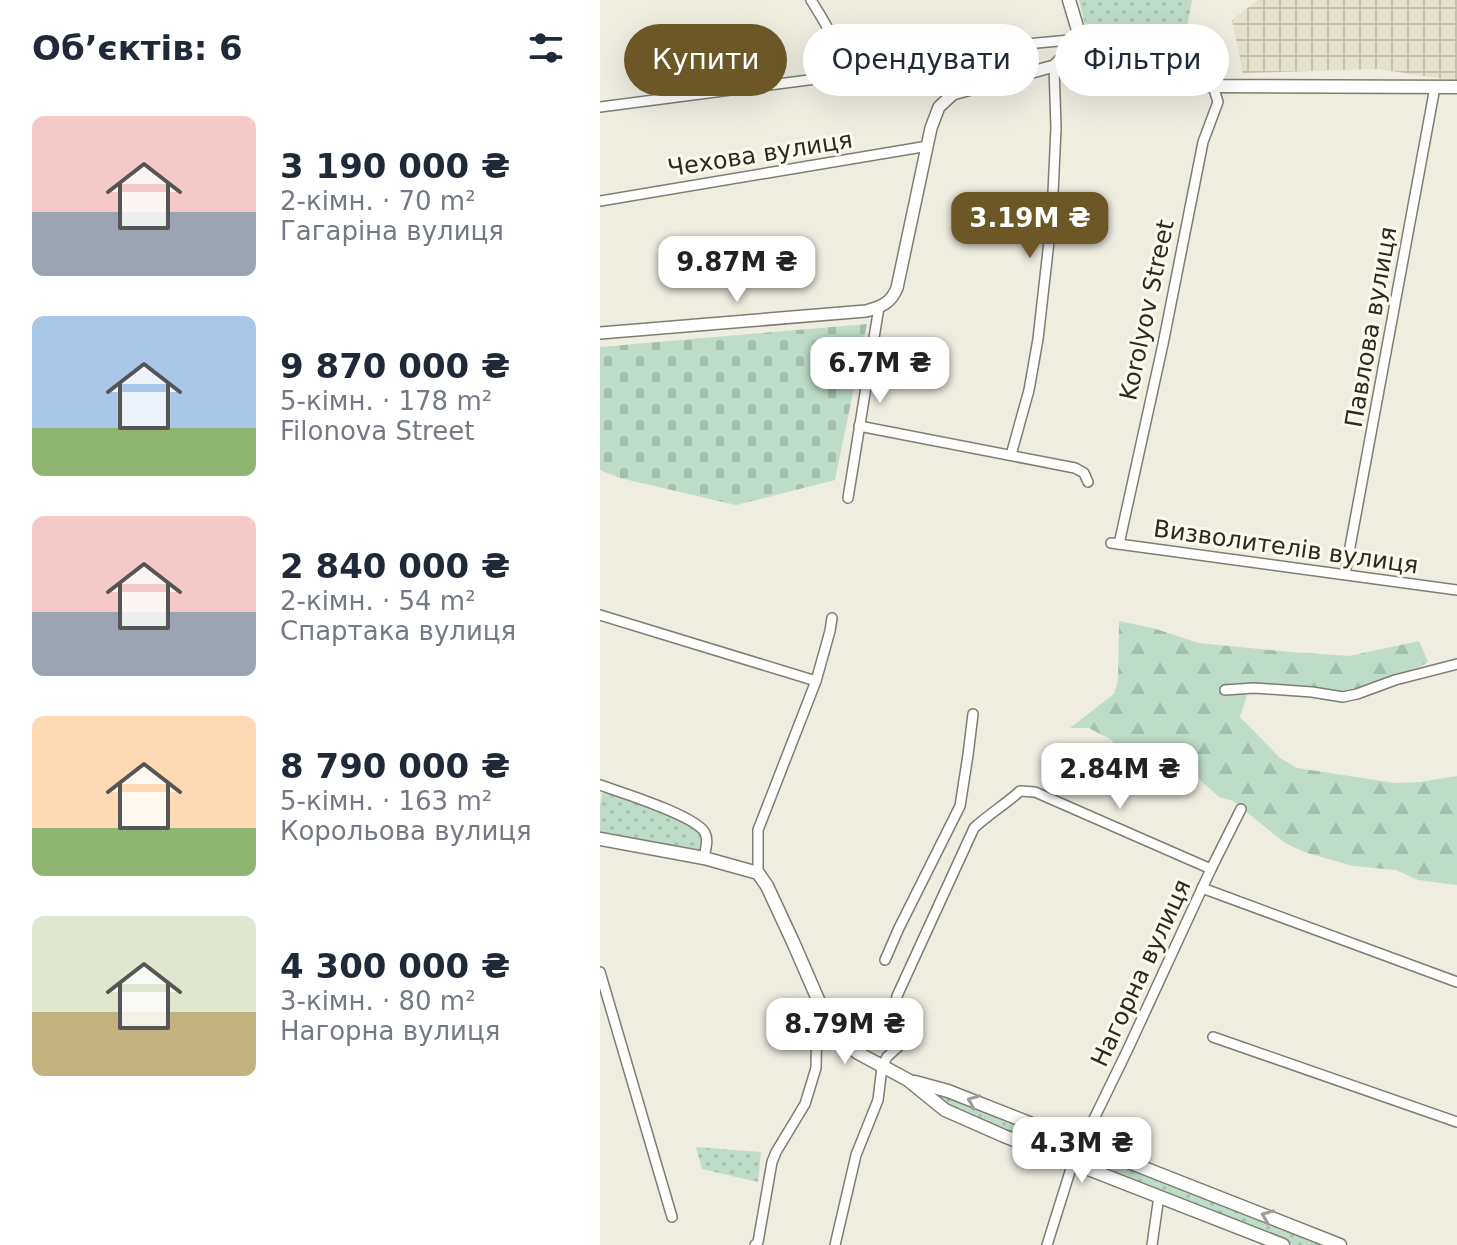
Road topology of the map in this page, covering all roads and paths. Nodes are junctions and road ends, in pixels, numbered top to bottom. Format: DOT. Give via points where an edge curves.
graph roads {
  1 [pos="811,0"];
  2 [pos="1069,0"];
  3 [pos="826,24"];
  4 [pos="1076,24"];
  5 [pos="1054,66"];
  6 [pos="803,81"];
  7 [pos="1229,86"];
  8 [pos="1435,87"];
  9 [pos="1457,87"];
  10 [pos="1216,96"];
  11 [pos="600,107"];
  12 [pos="928,146"];
  13 [pos="600,201"];
  14 [pos="879,307"];
  15 [pos="600,333"];
  16 [pos="859,426"];
  17 [pos="1011,455"];
  18 [pos="1088,482"];
  19 [pos="848,498"];
  20 [pos="1115,544"];
  21 [pos="1345,574"];
  22 [pos="1457,590"];
  23 [pos="600,615"];
  24 [pos="832,618"];
  25 [pos="1457,664"];
  26 [pos="816,681"];
  27 [pos="1225,690"];
  28 [pos="973,714"];
  29 [pos="600,785"];
  30 [pos="1241,809"];
  31 [pos="600,839"];
  32 [pos="704,858"];
  33 [pos="1211,869"];
  34 [pos="758,873"];
  35 [pos="1202,888"];
  36 [pos="885,960"];
  37 [pos="600,972"];
  38 [pos="1457,982"];
  39 [pos="822,1011"];
  40 [pos="1213,1037"];
  41 [pos="882,1067"];
  42 [pos="908,1080"];
  43 [pos="1457,1122"];
  44 [pos="1082,1144"];
  45 [pos="1073,1162"];
  46 [pos="1159,1196"];
  47 [pos="672,1217"];
  48 [pos="755,1245"];
  49 [pos="835,1245"];
  50 [pos="1047,1245"];
  51 [pos="1152,1245"];
  52 [pos="1283,1245"];
  53 [pos="1340,1245"];
  1 -- 3 [label="street"];
  2 -- 4 [label="main road"];
  5 -- 12 [label="street" via="953,94 939,107"];
  5 -- 17 [label="street" via="1056,128 1044,291 1029,390"];
  6 -- 11 [label="street"];
  7 -- 8 [label="main road"];
  8 -- 9 [label="main road"];
  8 -- 21 [label="street, Павлова вулиця"];
  10 -- 20 [label="street, Korolyov Street"];
  12 -- 13 [label="street, Чехова вулиця"];
  12 -- 14 [label="street" via="897,288"];
  14 -- 15 [label="street"];
  14 -- 16 [label="street"];
  16 -- 17 [label="street"];
  16 -- 19 [label="street"];
  17 -- 18 [label="street" via="1075,468"];
  20 -- 21 [label="street, Визволителів вулиця"];
  21 -- 22 [label="street, Визволителів вулиця"];
  23 -- 26 [label="street"];
  24 -- 26 [label="street"];
  25 -- 27 [label="street" via="1343,697"];
  26 -- 34 [label="street" via="758,830"];
  28 -- 36 [label="street" via="960,806"];
  29 -- 32 [label="street" via="665,808 703,829"];
  30 -- 33 [label="street, Нагорна вулиця"];
  31 -- 32 [label="main road"];
  32 -- 34 [label="main road"];
  33 -- 35 [label="street, Нагорна вулиця"];
  33 -- 41 [label="street" via="1035,792 1020,791 974,828 897,996 893,1022 898,1047"];
  34 -- 39 [label="main road"];
  35 -- 38 [label="street"];
  35 -- 44 [label="street, Нагорна вулиця"];
  37 -- 47 [label="street"];
  39 -- 41 [label="main road" via="833,1034"];
  39 -- 48 [label="street" via="817,1015 816,1068 805,1104 772,1162"];
  40 -- 43 [label="street"];
  41 -- 42 [label="main road"];
  41 -- 49 [label="street" via="878,1100 856,1155"];
  44 -- 42 [label="main road, one-way"];
  42 -- 45 [label="main road" via="945,1110"];
  44 -- 45 [label="street, Нагорна вулиця"];
  53 -- 44 [label="main road, one-way"];
  45 -- 46 [label="main road"];
  45 -- 50 [label="street, Нагорна вулиця"];
  46 -- 51 [label="street"];
  46 -- 52 [label="main road"];
}
